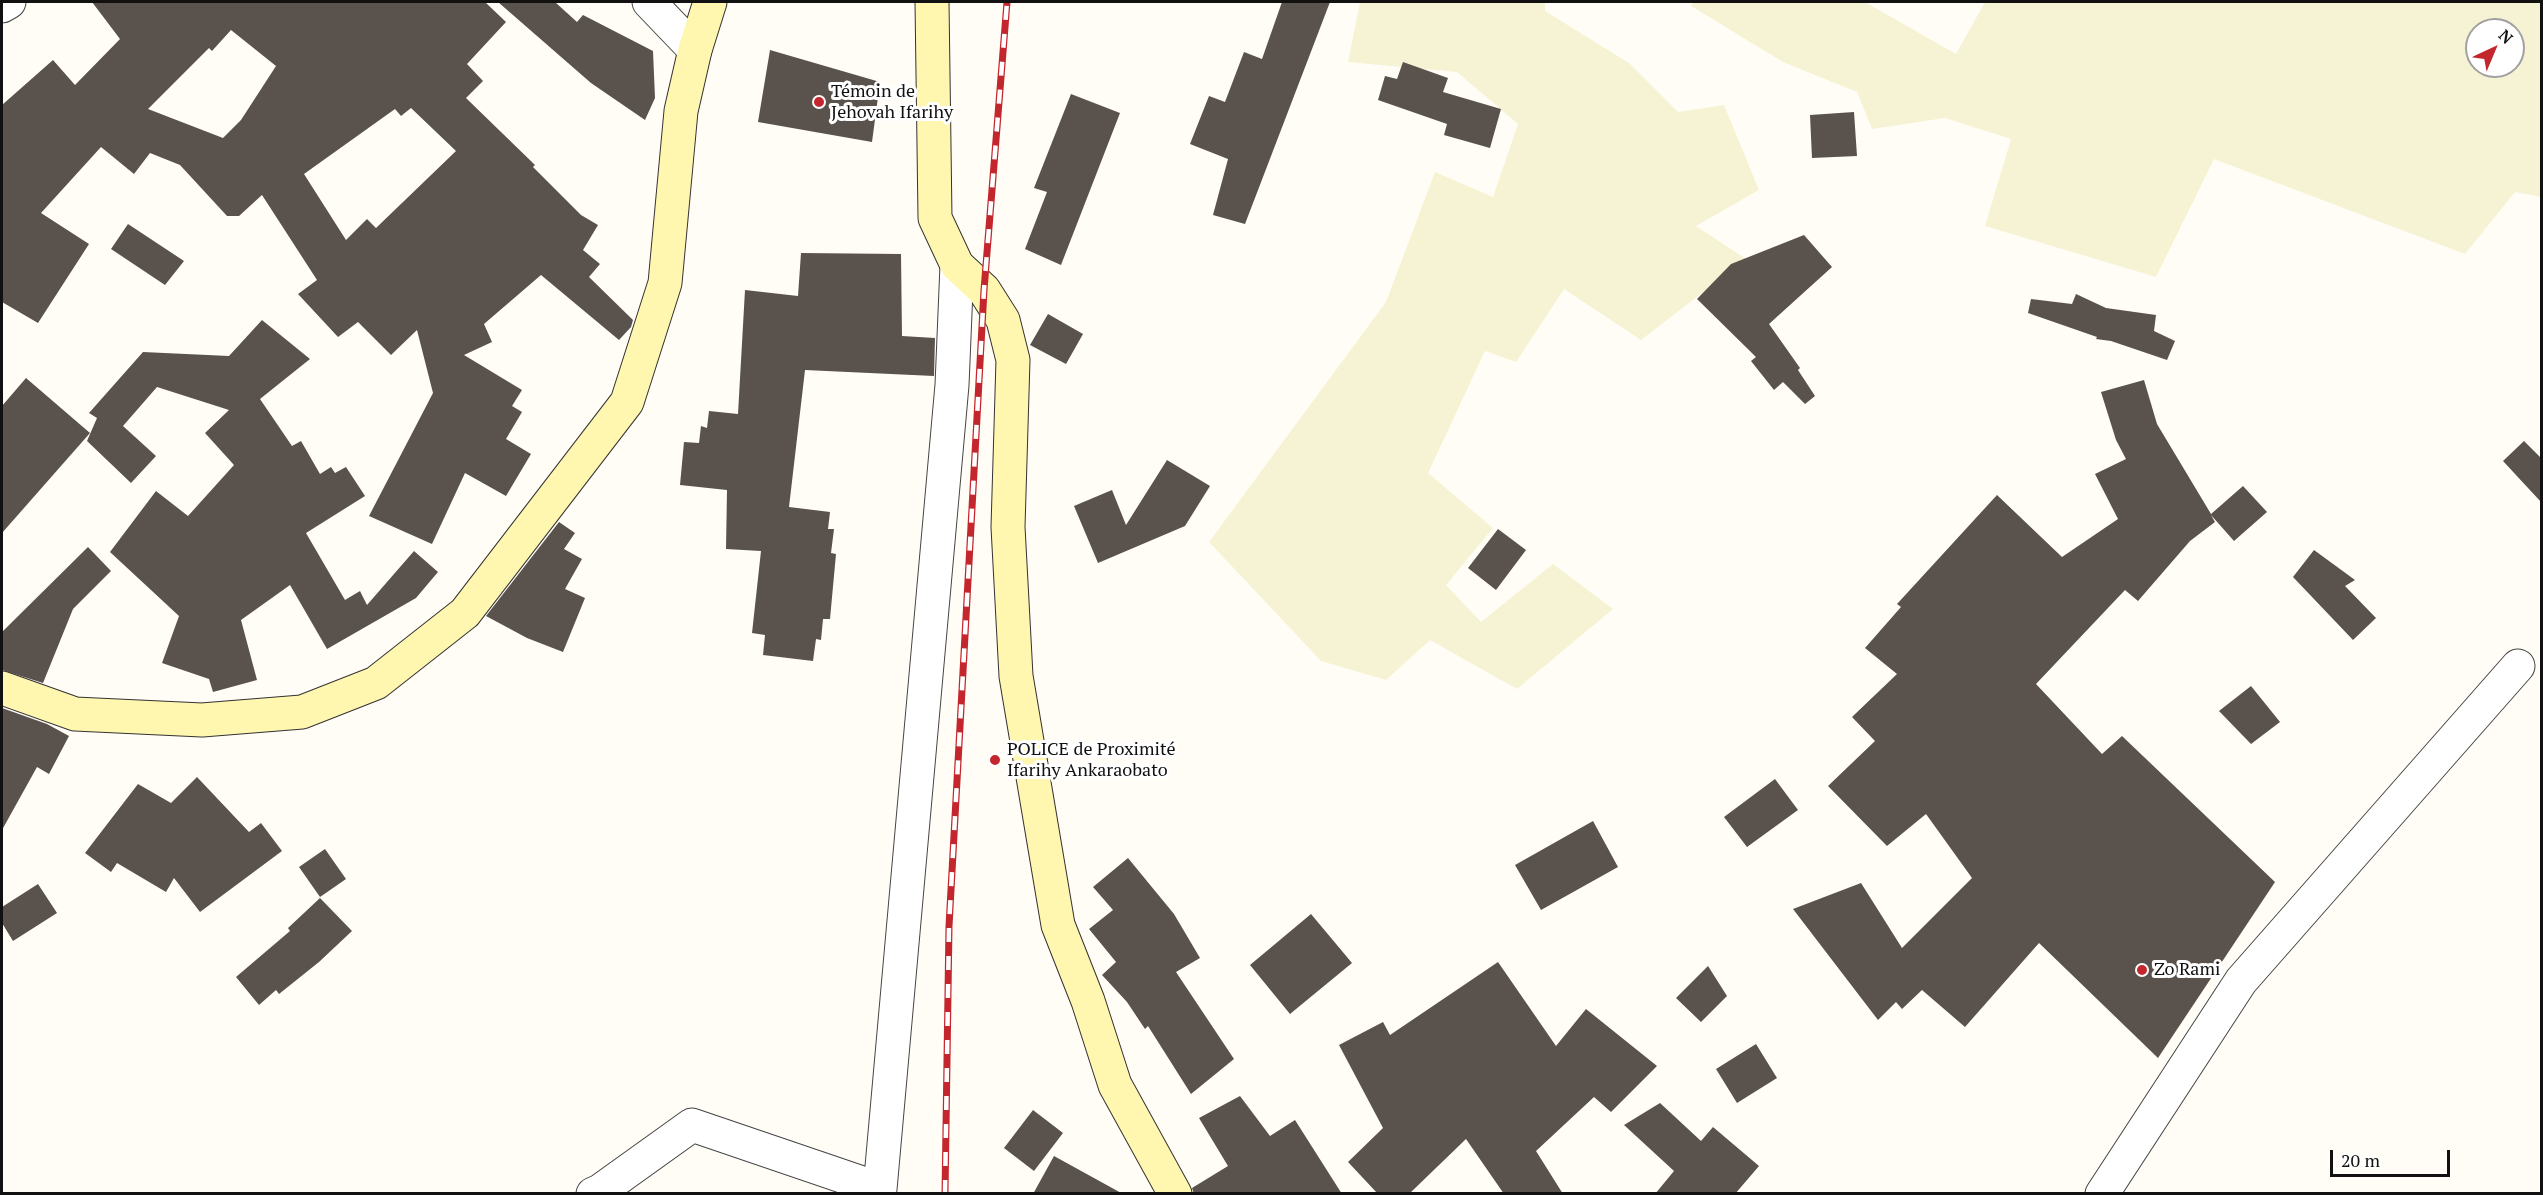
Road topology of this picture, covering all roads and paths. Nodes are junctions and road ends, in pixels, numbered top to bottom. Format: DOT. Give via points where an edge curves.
graph roads {
  1 [pos="9,2"];
  2 [pos="649,2"];
  3 [pos="710,2"];
  4 [pos="932,2"];
  5 [pos="2,6"];
  6 [pos="695,50"];
  7 [pos="957,265"];
  8 [pos="2518,666"];
  9 [pos="2,688"];
  10 [pos="593,1194"];
  11 [pos="1175,1194"];
  12 [pos="2102,1194"];
  1 -- 5 [label="street"];
  2 -- 6 [label="street"];
  3 -- 6 [label="street"];
  4 -- 7 [label="street" via="935,218"];
  6 -- 9 [label="street" via="681,111 665,283 627,402 465,613 376,683 302,712 202,720 75,714"];
  7 -- 10 [label="street" via="952,385 880,1189 692,1125"];
  7 -- 11 [label="street" via="984,290 1003,320 1013,360 1008,527 1016,676 1058,925 1115,1085"];
  8 -- 12 [label="street" via="2241,981"];
}
